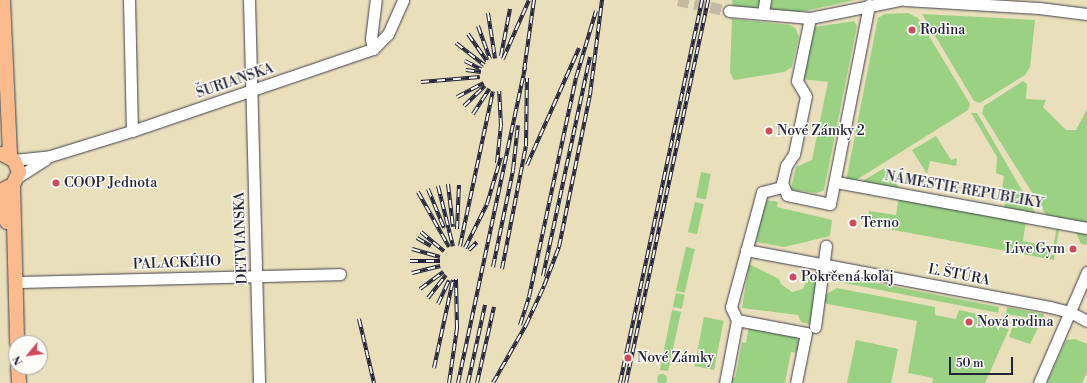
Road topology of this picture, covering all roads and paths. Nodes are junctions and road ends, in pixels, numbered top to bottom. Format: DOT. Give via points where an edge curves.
graph roads {
  1 [pos="3,0"];
  2 [pos="129,0"];
  3 [pos="249,0"];
  4 [pos="376,0"];
  5 [pos="404,0"];
  6 [pos="765,0"];
  7 [pos="900,0"];
  8 [pos="905,0"];
  9 [pos="869,5"];
  10 [pos="729,11"];
  11 [pos="763,13"];
  12 [pos="1087,14"];
  13 [pos="810,18"];
  14 [pos="373,49"];
  15 [pos="252,92"];
  16 [pos="7,103"];
  17 [pos="132,131"];
  18 [pos="0,133"];
  19 [pos="50,156"];
  20 [pos="8,157"];
  21 [pos="836,182"];
  22 [pos="10,184"];
  23 [pos="782,187"];
  24 [pos="0,198"];
  25 [pos="1087,228"];
  26 [pos="826,246"];
  27 [pos="746,250"];
  28 [pos="14,258"];
  29 [pos="824,264"];
  30 [pos="1087,272"];
  31 [pos="340,274"];
  32 [pos="257,275"];
  33 [pos="15,282"];
  34 [pos="1070,312"];
  35 [pos="737,320"];
  36 [pos="1087,321"];
  37 [pos="815,327"];
  38 [pos="17,335"];
  39 [pos="259,383"];
  40 [pos="725,383"];
  41 [pos="796,383"];
  42 [pos="1039,383"];
  1 -- 16 [label="main road"];
  2 -- 17 [label="street"];
  3 -- 15 [label="street, DETVIANSKA"];
  4 -- 14 [label="street" via="371,39"];
  5 -- 14 [label="street, ŠURIANSKA" via="388,34"];
  6 -- 11 [label="street"];
  7 -- 9 [label="street"];
  8 -- 12 [label="street" via="1039,8"];
  9 -- 13 [label="street"];
  9 -- 21 [label="street"];
  10 -- 11 [label="street"];
  11 -- 13 [label="street"];
  13 -- 23 [label="street" via="797,81 806,96 794,154 786,166"];
  14 -- 15 [label="street, ŠURIANSKA"];
  15 -- 17 [label="street, ŠURIANSKA"];
  15 -- 32 [label="street, DETVIANSKA"];
  16 -- 18 [label="main road"];
  16 -- 20 [label="main road"];
  17 -- 19 [label="street, ŠURIANSKA"];
  19 -- 20 [label="street, ŠURIANSKA"];
  19 -- 22 [label="street, ŠURIANSKA"];
  20 -- 22 [label="main road" via="18,168"];
  21 -- 23 [label="street" via="830,204 787,195"];
  21 -- 25 [label="street, NÁMESTIE REPUBLIKY"];
  22 -- 28 [label="main road"];
  23 -- 27 [label="street" via="762,192"];
  24 -- 28 [label="main road"];
  26 -- 29 [label="street"];
  27 -- 29 [label="street"];
  27 -- 35 [label="street" via="731,307"];
  28 -- 33 [label="main road"];
  29 -- 34 [label="street, Ľ. ŠTÚRA"];
  29 -- 37 [label="street"];
  30 -- 34 [label="street"];
  31 -- 32 [label="street, PALACKÉHO"];
  32 -- 33 [label="street, PALACKÉHO"];
  32 -- 39 [label="street, DETVIANSKA"];
  33 -- 38 [label="main road"];
  34 -- 36 [label="street, Ľ. ŠTÚRA"];
  34 -- 42 [label="street"];
  35 -- 40 [label="street"];
  35 -- 41 [label="street" via="806,333"];
}
